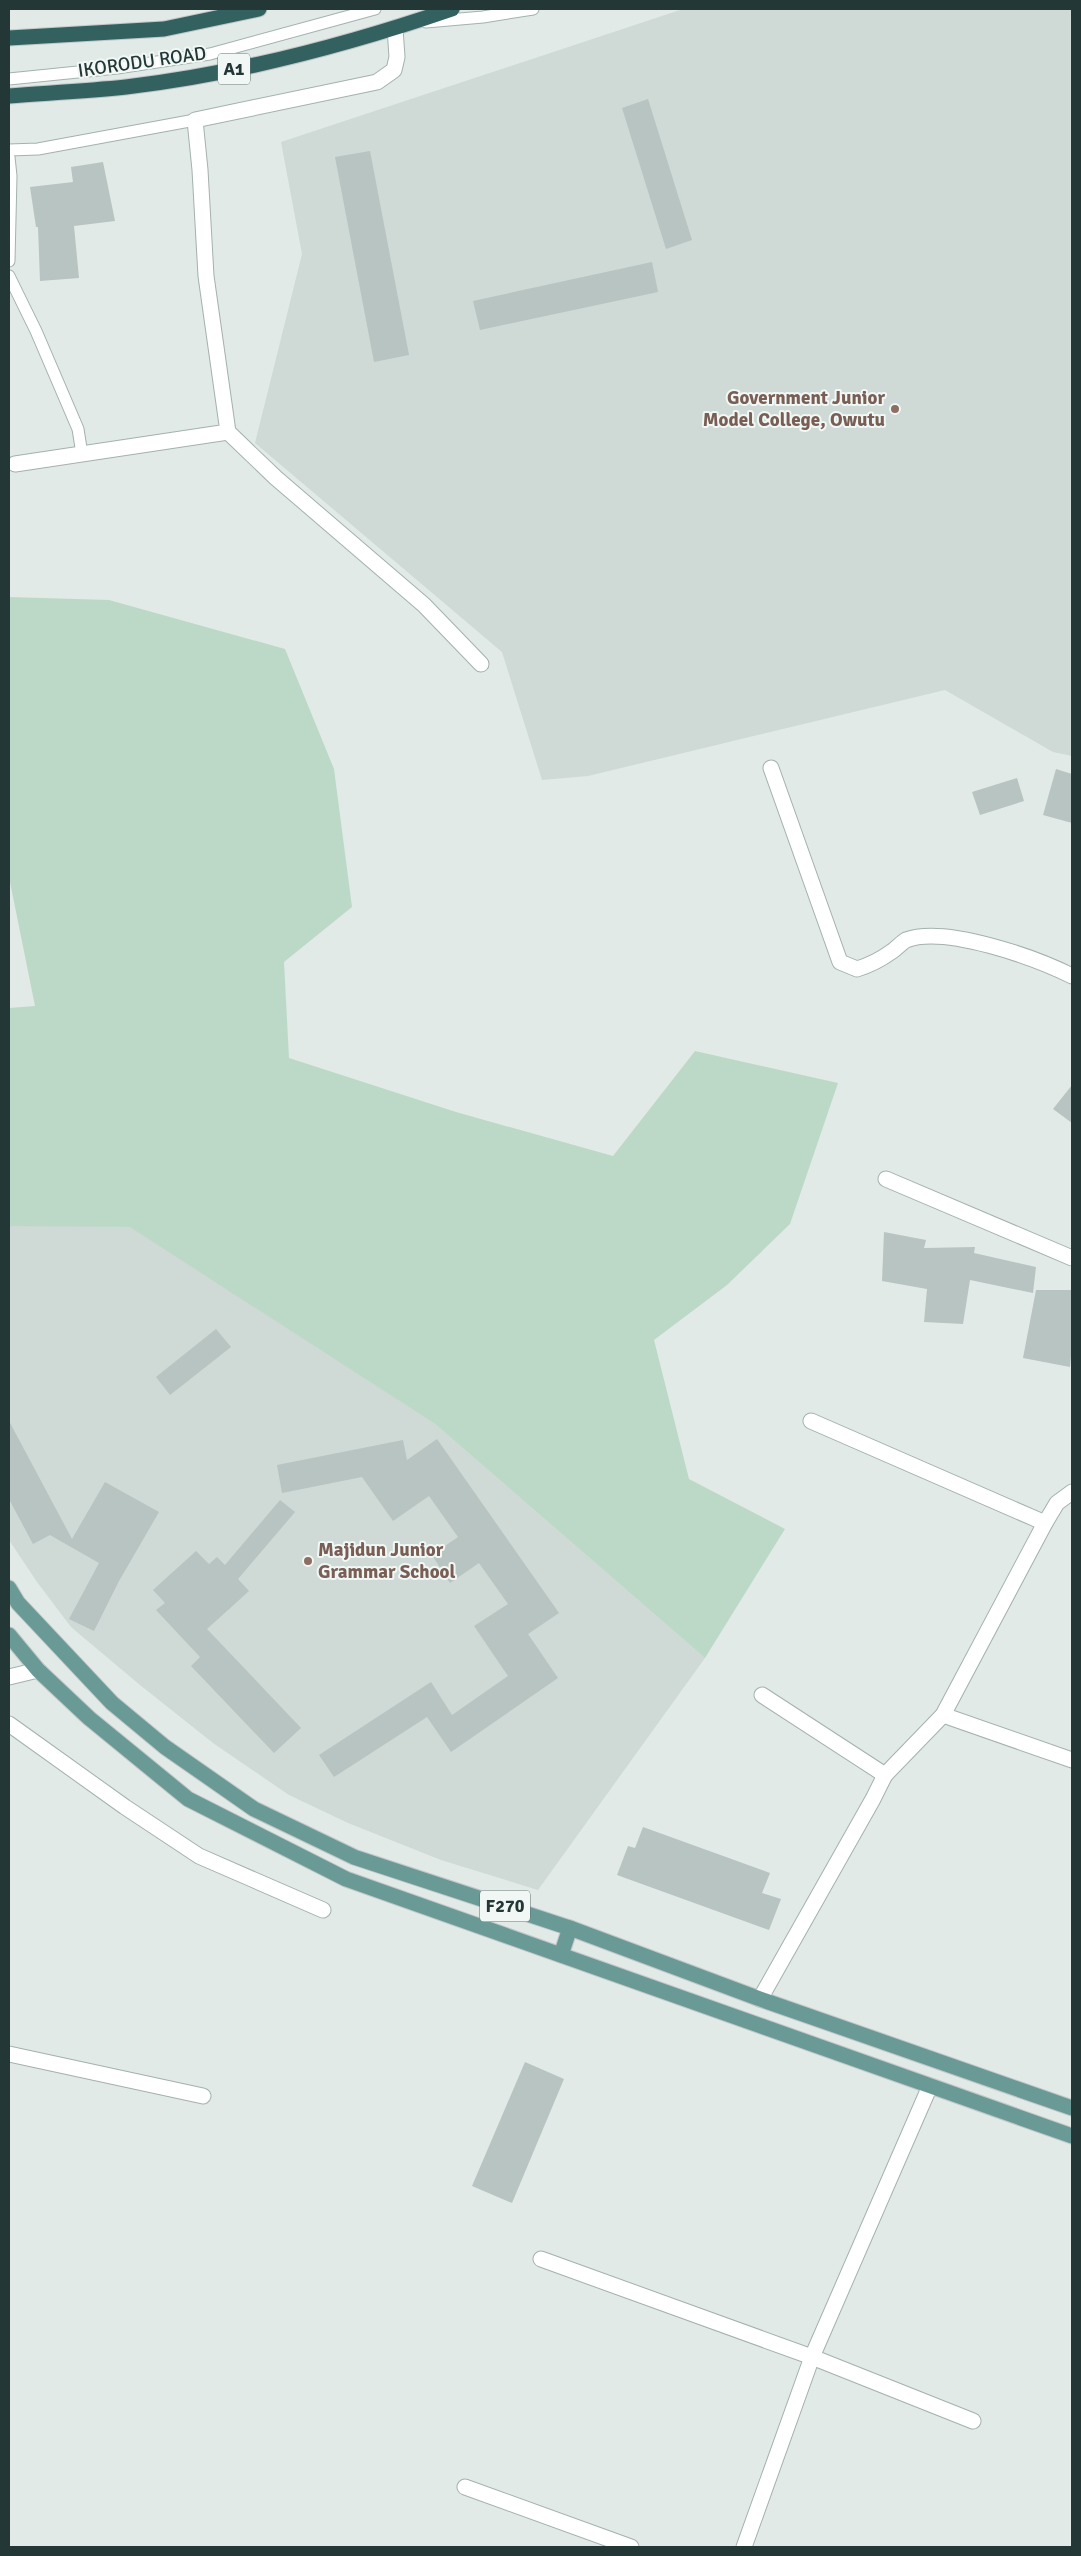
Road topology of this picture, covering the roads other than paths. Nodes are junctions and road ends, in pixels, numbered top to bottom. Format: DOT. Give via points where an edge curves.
graph roads {
  1 [pos="221,9"];
  2 [pos="258,9"];
  3 [pos="375,9"];
  4 [pos="452,9"];
  5 [pos="533,9"];
  6 [pos="201,22"];
  7 [pos="401,26"];
  8 [pos="9,38"];
  9 [pos="9,79"];
  10 [pos="9,96"];
  11 [pos="195,120"];
  12 [pos="9,150"];
  13 [pos="9,157"];
  14 [pos="9,261"];
  15 [pos="9,276"];
  16 [pos="228,432"];
  17 [pos="82,454"];
  18 [pos="15,464"];
  19 [pos="481,664"];
  20 [pos="771,768"];
  21 [pos="1072,976"];
  22 [pos="886,1179"];
  23 [pos="1072,1258"];
  24 [pos="811,1421"];
  25 [pos="1072,1494"];
  26 [pos="1044,1523"];
  27 [pos="9,1588"];
  28 [pos="9,1635"];
  29 [pos="38,1670"];
  30 [pos="9,1677"];
  31 [pos="762,1695"];
  32 [pos="943,1715"];
  33 [pos="9,1724"];
  34 [pos="1072,1760"];
  35 [pos="885,1775"];
  36 [pos="323,1910"];
  37 [pos="570,1928"];
  38 [pos="561,1955"];
  39 [pos="760,1999"];
  40 [pos="9,2054"];
  41 [pos="930,2086"];
  42 [pos="202,2096"];
  43 [pos="1072,2108"];
  44 [pos="1072,2136"];
  45 [pos="541,2259"];
  46 [pos="812,2357"];
  47 [pos="973,2421"];
  48 [pos="465,2487"];
  49 [pos="631,2547"];
  50 [pos="744,2547"];
  1 -- 6 [label="lane"];
  2 -- 6 [label="highway, IKORODU ROAD"];
  3 -- 9 [label="lane" via="210,54"];
  4 -- 7 [label="highway, IKORODU ROAD / A1"];
  5 -- 7 [label="lane"];
  6 -- 8 [label="highway, IKORODU ROAD" via="164,29"];
  7 -- 10 [label="highway, IKORODU ROAD / A1" via="237,69 127,87"];
  7 -- 11 [label="street" via="394,70 377,82"];
  11 -- 12 [label="lane" via="38,149"];
  11 -- 16 [label="street" via="206,276"];
  13 -- 14 [label="lane"];
  15 -- 17 [label="lane" via="78,428"];
  16 -- 17 [label="street"];
  16 -- 19 [label="street" via="276,478 424,605"];
  17 -- 18 [label="street"];
  20 -- 21 [label="street" via="840,962 857,969 872,964 905,941 927,937 994,947 1042,962"];
  22 -- 23 [label="street"];
  24 -- 26 [label="street"];
  25 -- 26 [label="street" via="1057,1503"];
  26 -- 32 [label="street"];
  27 -- 37 [label="main road, F270" via="18,1603 112,1703 165,1747 254,1809 354,1857"];
  28 -- 29 [label="main road, F270"];
  29 -- 30 [label="street"];
  29 -- 38 [label="main road, F270" via="89,1718 188,1799 346,1879"];
  31 -- 35 [label="street"];
  32 -- 34 [label="street"];
  32 -- 35 [label="street"];
  33 -- 36 [label="street" via="199,1856"];
  35 -- 39 [label="street"];
  37 -- 38 [label="main road"];
  37 -- 39 [label="main road, F270"];
  38 -- 41 [label="main road, F270"];
  39 -- 43 [label="main road, F270"];
  40 -- 42 [label="street"];
  41 -- 44 [label="main road, F270"];
  41 -- 46 [label="street"];
  45 -- 46 [label="street"];
  46 -- 47 [label="street"];
  46 -- 50 [label="street"];
  48 -- 49 [label="street"];
}
